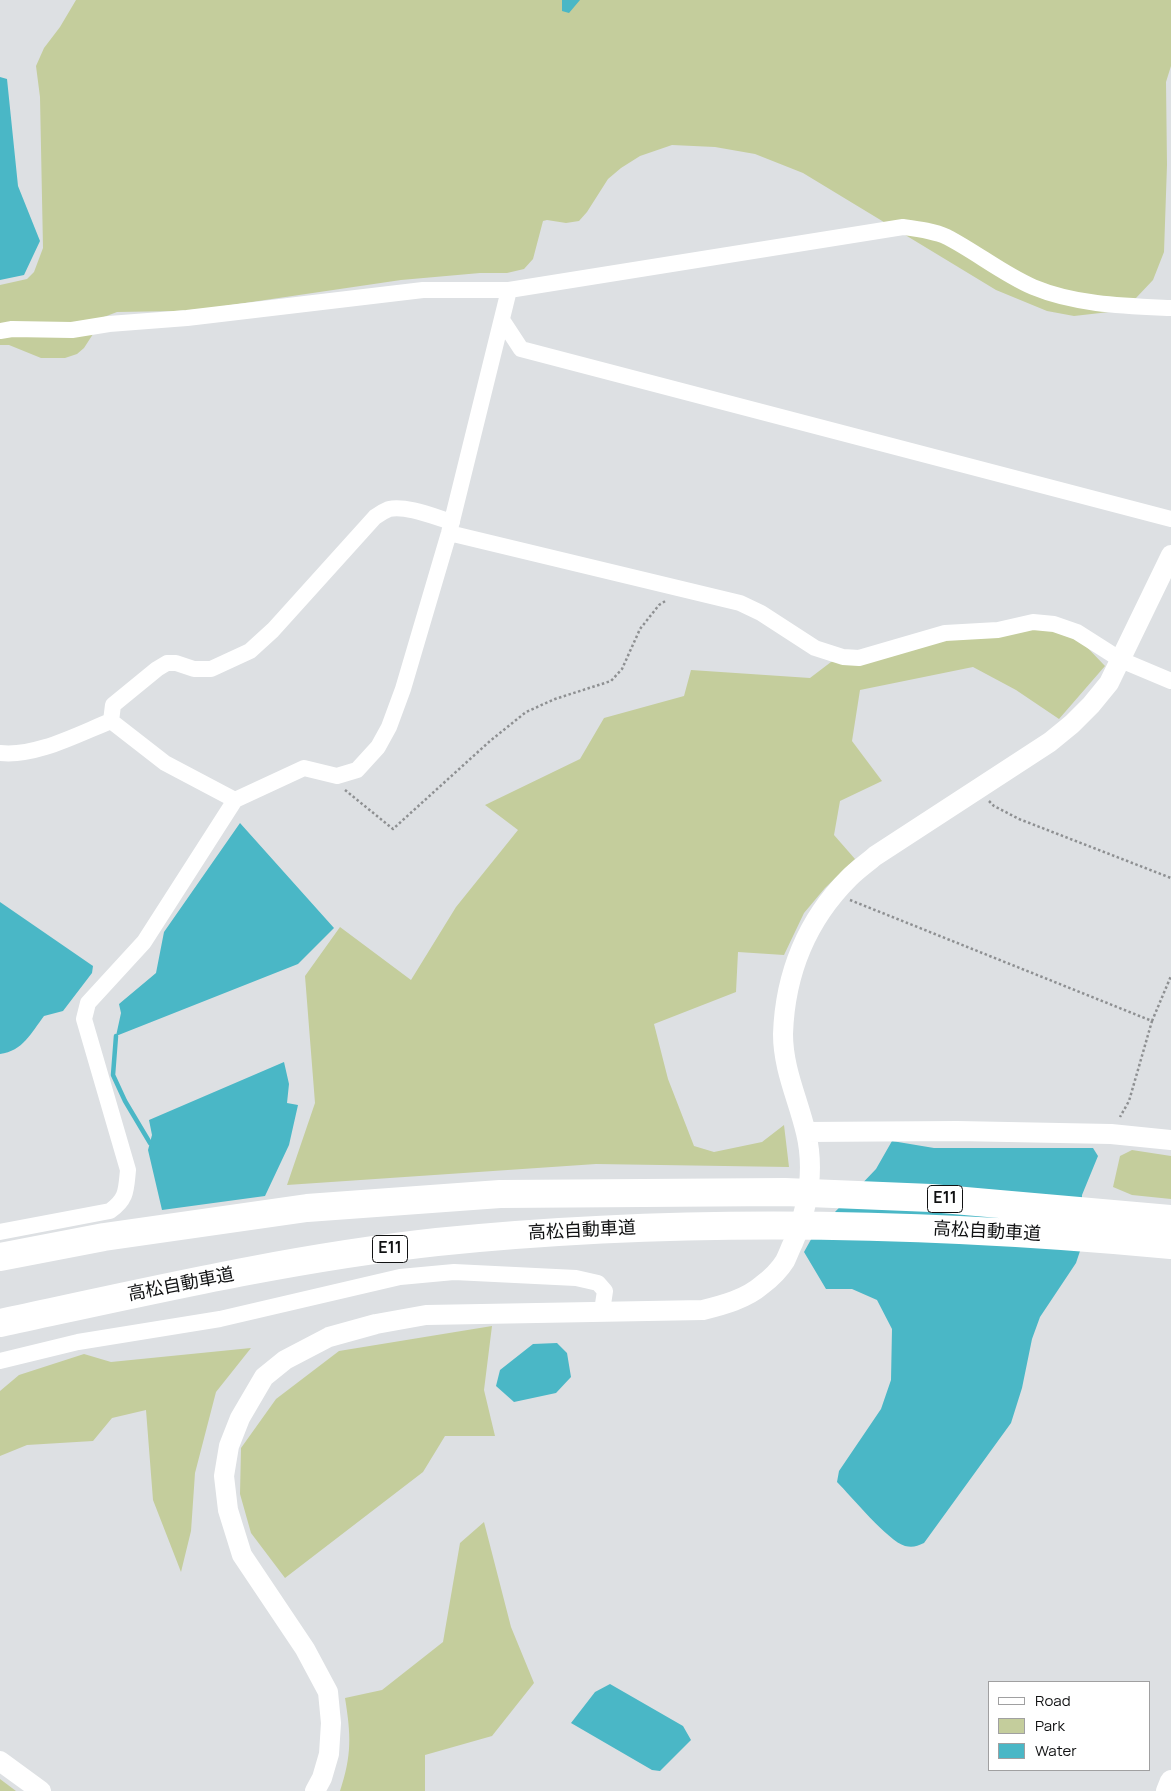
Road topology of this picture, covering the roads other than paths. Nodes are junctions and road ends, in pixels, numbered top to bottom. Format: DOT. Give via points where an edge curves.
graph roads {
  1 [pos="509,290"];
  2 [pos="1171,308"];
  3 [pos="502,320"];
  4 [pos="0,331"];
  5 [pos="1171,519"];
  6 [pos="450,528"];
  7 [pos="1171,556"];
  8 [pos="1121,660"];
  9 [pos="1171,681"];
  10 [pos="111,721"];
  11 [pos="0,753"];
  12 [pos="235,800"];
  13 [pos="806,1132"];
  14 [pos="1171,1140"];
  15 [pos="1171,1219"];
  16 [pos="0,1232"];
  17 [pos="1171,1245"];
  18 [pos="0,1257"];
  19 [pos="602,1311"];
  20 [pos="0,1323"];
  21 [pos="0,1361"];
  22 [pos="0,1761"];
  23 [pos="1171,1782"];
  24 [pos="41,1791"];
  25 [pos="315,1791"];
  26 [pos="1166,1791"];
  1 -- 2 [label="street" via="903,227 946,237 1032,286 1067,298"];
  1 -- 3 [label="street"];
  1 -- 4 [label="street" via="423,290 72,330"];
  3 -- 5 [label="street" via="520,349"];
  3 -- 6 [label="street"];
  6 -- 8 [label="street" via="740,603 815,648 843,657 859,658 945,633 998,630 1033,622 1054,624 1077,632"];
  6 -- 10 [label="street" via="414,511 387,510 375,517 250,651 211,669 194,669 176,663 157,668 113,706"];
  6 -- 12 [label="street" via="403,689 378,746 357,770 337,776 304,768"];
  7 -- 8 [label="street"];
  8 -- 9 [label="street"];
  8 -- 13 [label="street" via="1109,684 1072,724 1050,742 876,856 850,877 820,913 794,964 783,1036 786,1066"];
  10 -- 11 [label="street" via="37,749"];
  10 -- 12 [label="street" via="165,764"];
  12 -- 16 [label="street" via="144,942 88,1003 84,1019 128,1170 126,1192 120,1204 110,1211"];
  13 -- 14 [label="street" via="1111,1134"];
  13 -- 19 [label="street" via="811,1160 808,1199 785,1262 761,1287 732,1302 703,1310"];
  15 -- 18 [label="highway, 高松自動車道 / E11" via="931,1198 785,1192 500,1194 307,1208 104,1236"];
  17 -- 20 [label="highway, 高松自動車道 / E11" via="943,1229 786,1225 596,1228 435,1242 300,1262 164,1287"];
  19 -- 21 [label="street" via="605,1291 598,1283 576,1278 454,1272 400,1277 220,1319 78,1342"];
  19 -- 25 [label="street" via="426,1315 376,1324 329,1337 285,1360 264,1377 240,1418 230,1446 224,1476 228,1510 242,1555 305,1649 328,1692 329,1754"];
  22 -- 24 [label="street"];
  23 -- 26 [label="main road"];
}
